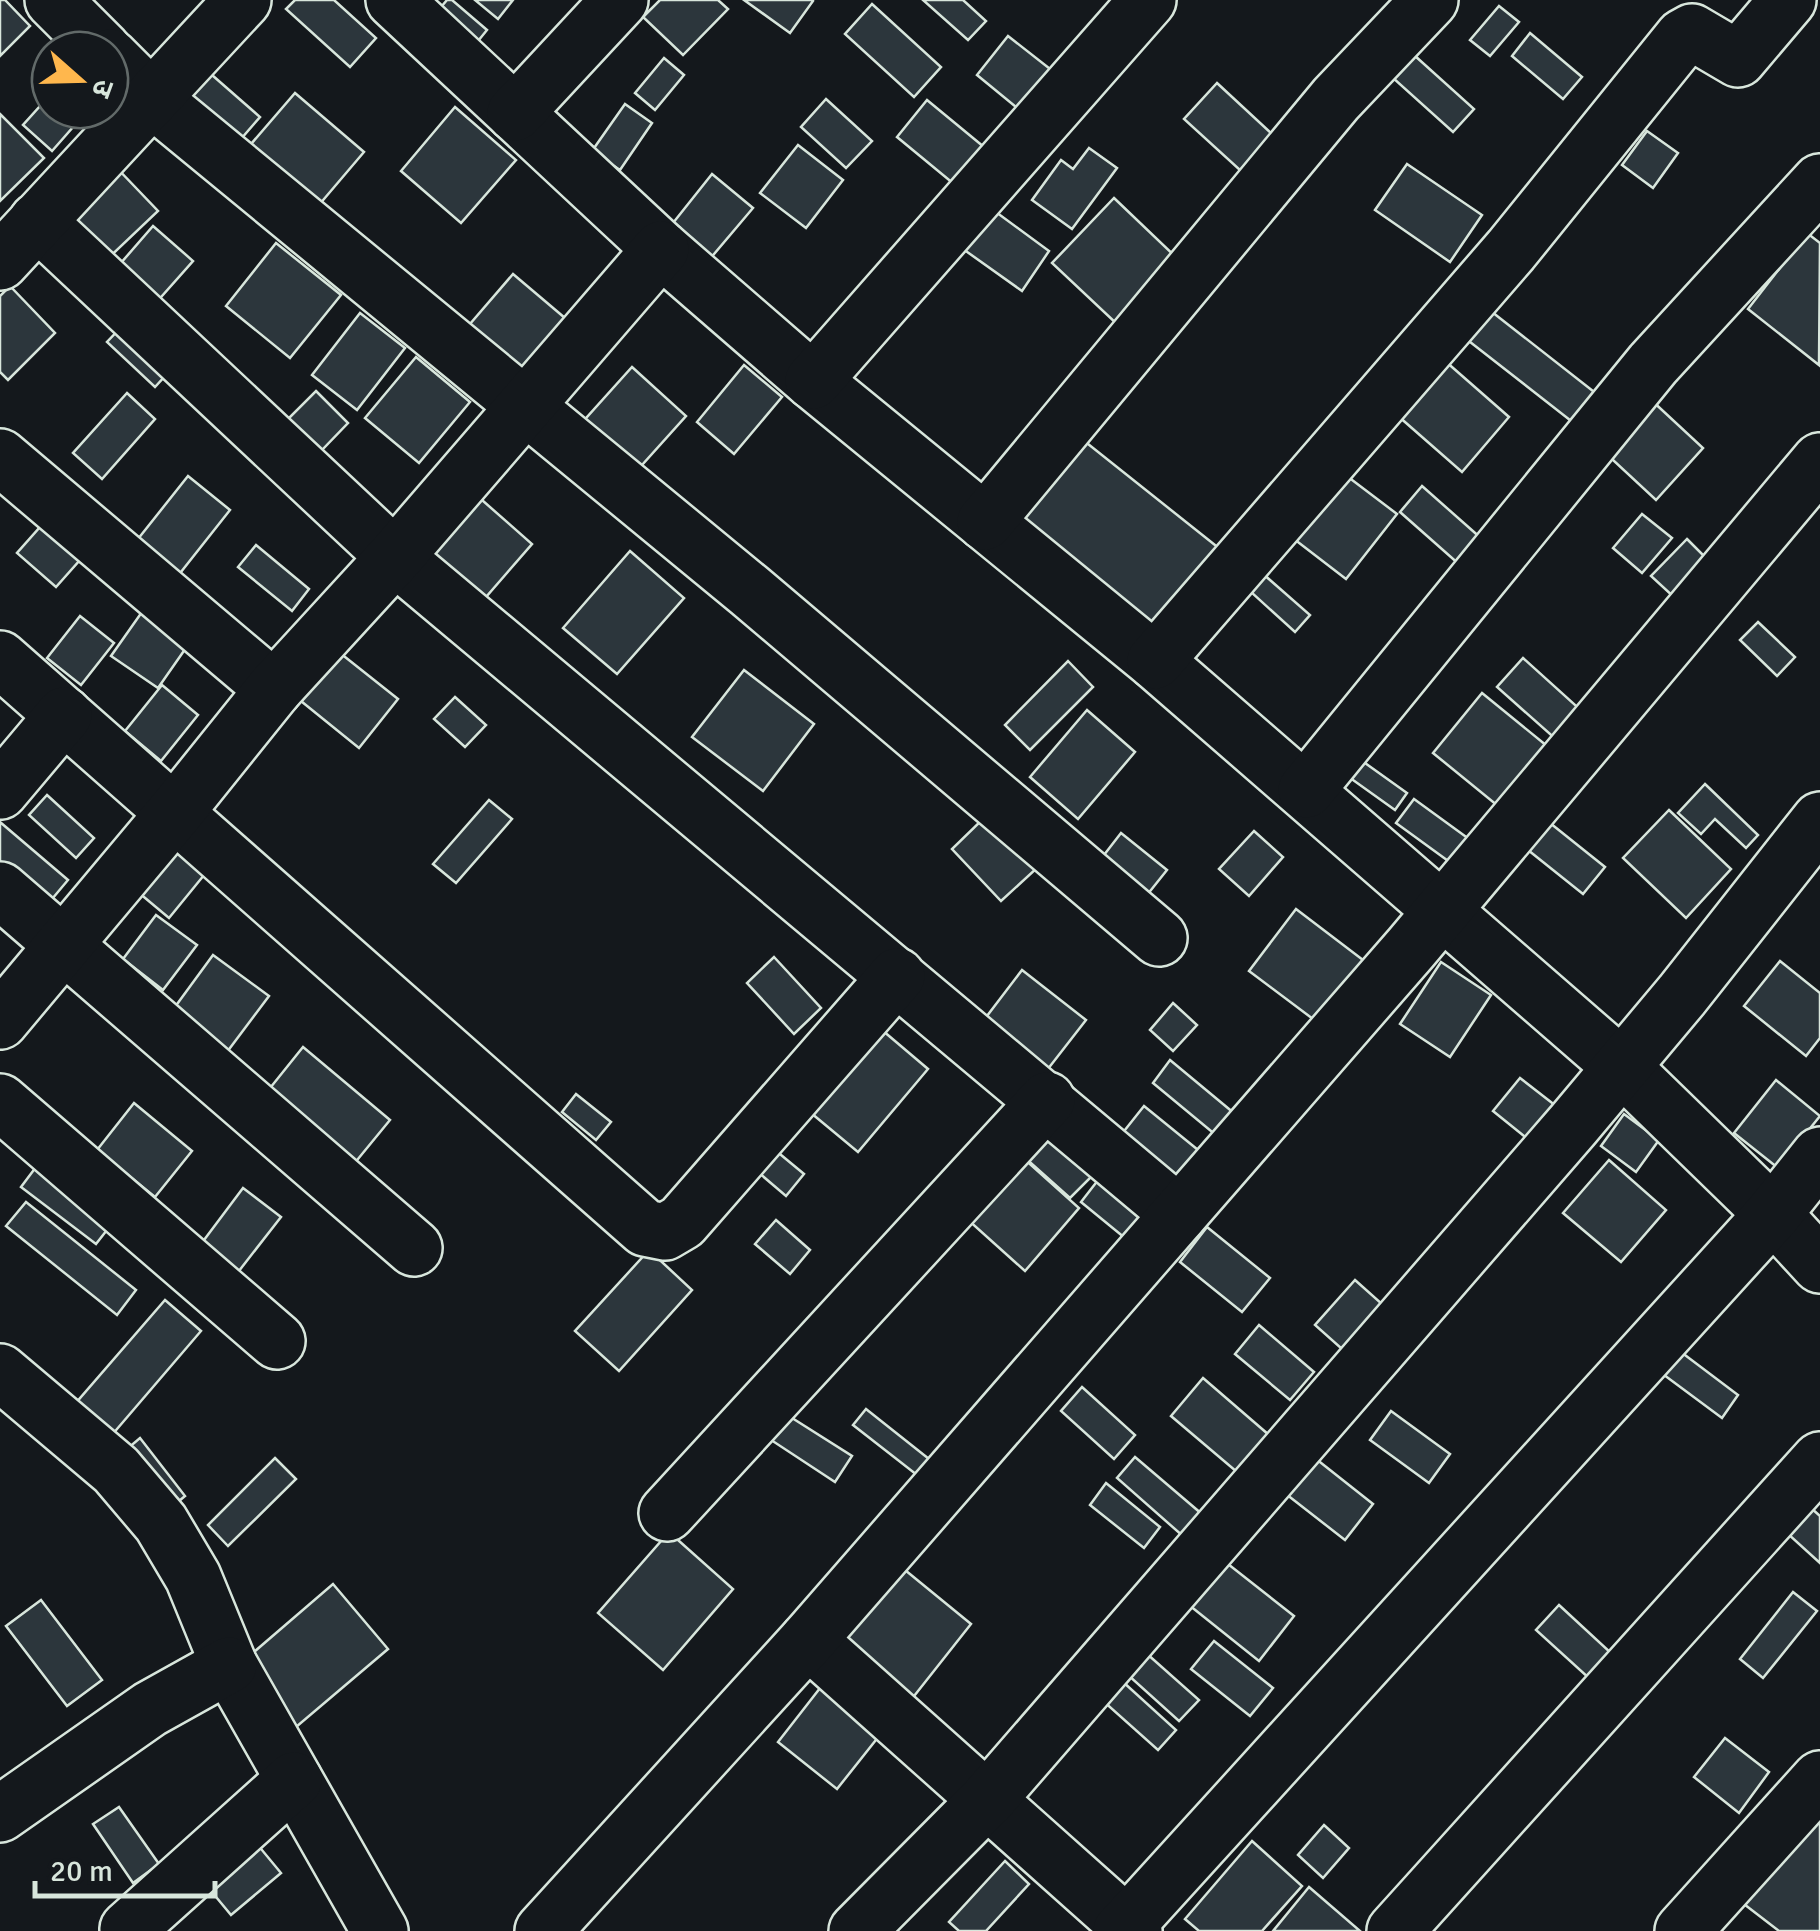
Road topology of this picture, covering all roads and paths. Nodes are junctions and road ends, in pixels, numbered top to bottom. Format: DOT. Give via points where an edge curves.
graph roads {
  1 [pos="53,0"];
  2 [pos="243,0"];
  3 [pos="394,0"];
  4 [pos="620,0"];
  5 [pos="1148,0"];
  6 [pos="1430,0"];
  7 [pos="1794,7"];
  8 [pos="83,30"];
  9 [pos="130,77"];
  10 [pos="151,98"];
  11 [pos="515,113"];
  12 [pos="1820,182"];
  13 [pos="37,221"];
  14 [pos="661,249"];
  15 [pos="0,262"];
  16 [pos="813,381"];
  17 [pos="526,408"];
  18 [pos="0,457"];
  19 [pos="1820,460"];
  20 [pos="986,522"];
  21 [pos="395,557"];
  22 [pos="0,658"];
  23 [pos="1155,661"];
  24 [pos="274,689"];
  25 [pos="64,716"];
  26 [pos="1306,790"];
  27 [pos="0,791"];
  28 [pos="176,811"];
  29 [pos="1820,820"];
  30 [pos="0,890"];
  31 [pos="1443,910"];
  32 [pos="1159,938"];
  33 [pos="66,944"];
  34 [pos="898,976"];
  35 [pos="0,1021"];
  36 [pos="1622,1067"];
  37 [pos="1047,1100"];
  38 [pos="0,1102"];
  39 [pos="1820,1154"];
  40 [pos="1179,1214"];
  41 [pos="1774,1214"];
  42 [pos="414,1248"];
  43 [pos="1820,1265"];
  44 [pos="277,1340"];
  45 [pos="0,1372"];
  46 [pos="1820,1460"];
  47 [pos="667,1513"];
  48 [pos="808,1640"];
  49 [pos="230,1666"];
  50 [pos="1820,1779"];
  51 [pos="294,1780"];
  52 [pos="987,1800"];
  53 [pos="0,1814"];
  54 [pos="128,1929"];
  55 [pos="1128,1929"];
  56 [pos="380,1931"];
  57 [pos="543,1931"];
  58 [pos="856,1931"];
  59 [pos="1395,1931"];
  60 [pos="1683,1931"];
  1 -- 8 [label="street"];
  2 -- 10 [label="street"];
  3 -- 11 [label="street"];
  4 -- 11 [label="street"];
  5 -- 16 [label="street"];
  6 -- 20 [label="street" via="1336,98"];
  7 -- 23 [label="street" via="1738,59 1700,35 1684,37 1511,250"];
  9 -- 10 [label="street"];
  10 -- 13 [label="street"];
  10 -- 17 [label="street"];
  11 -- 14 [label="street"];
  12 -- 26 [label="street" via="1654,364"];
  13 -- 15 [label="street"];
  13 -- 21 [label="street"];
  14 -- 16 [label="street"];
  14 -- 17 [label="street"];
  16 -- 20 [label="street"];
  17 -- 21 [label="street"];
  17 -- 32 [label="street"];
  18 -- 24 [label="street"];
  19 -- 31 [label="street"];
  20 -- 23 [label="street"];
  21 -- 24 [label="street"];
  21 -- 34 [label="street"];
  22 -- 25 [label="street"];
  23 -- 26 [label="street"];
  24 -- 28 [label="street"];
  25 -- 27 [label="street"];
  25 -- 28 [label="street"];
  26 -- 31 [label="street"];
  28 -- 33 [label="street"];
  28 -- 34 [label="street" via="645,1228 665,1232 682,1222"];
  29 -- 36 [label="street"];
  30 -- 33 [label="street"];
  31 -- 36 [label="street"];
  31 -- 40 [label="street"];
  33 -- 35 [label="street"];
  33 -- 42 [label="street"];
  34 -- 37 [label="street"];
  36 -- 41 [label="street"];
  36 -- 52 [label="street"];
  37 -- 40 [label="street"];
  37 -- 47 [label="street"];
  38 -- 44 [label="street"];
  39 -- 41 [label="street"];
  40 -- 48 [label="street"];
  41 -- 43 [label="street"];
  41 -- 55 [label="street"];
  45 -- 49 [label="street" via="116,1470 161,1523 193,1577"];
  46 -- 59 [label="street"];
  48 -- 52 [label="street"];
  48 -- 57 [label="street"];
  49 -- 51 [label="street"];
  49 -- 53 [label="street" via="150,1710"];
  50 -- 60 [label="street"];
  51 -- 54 [label="street"];
  51 -- 56 [label="street"];
  52 -- 55 [label="street"];
  52 -- 58 [label="street"];
}
